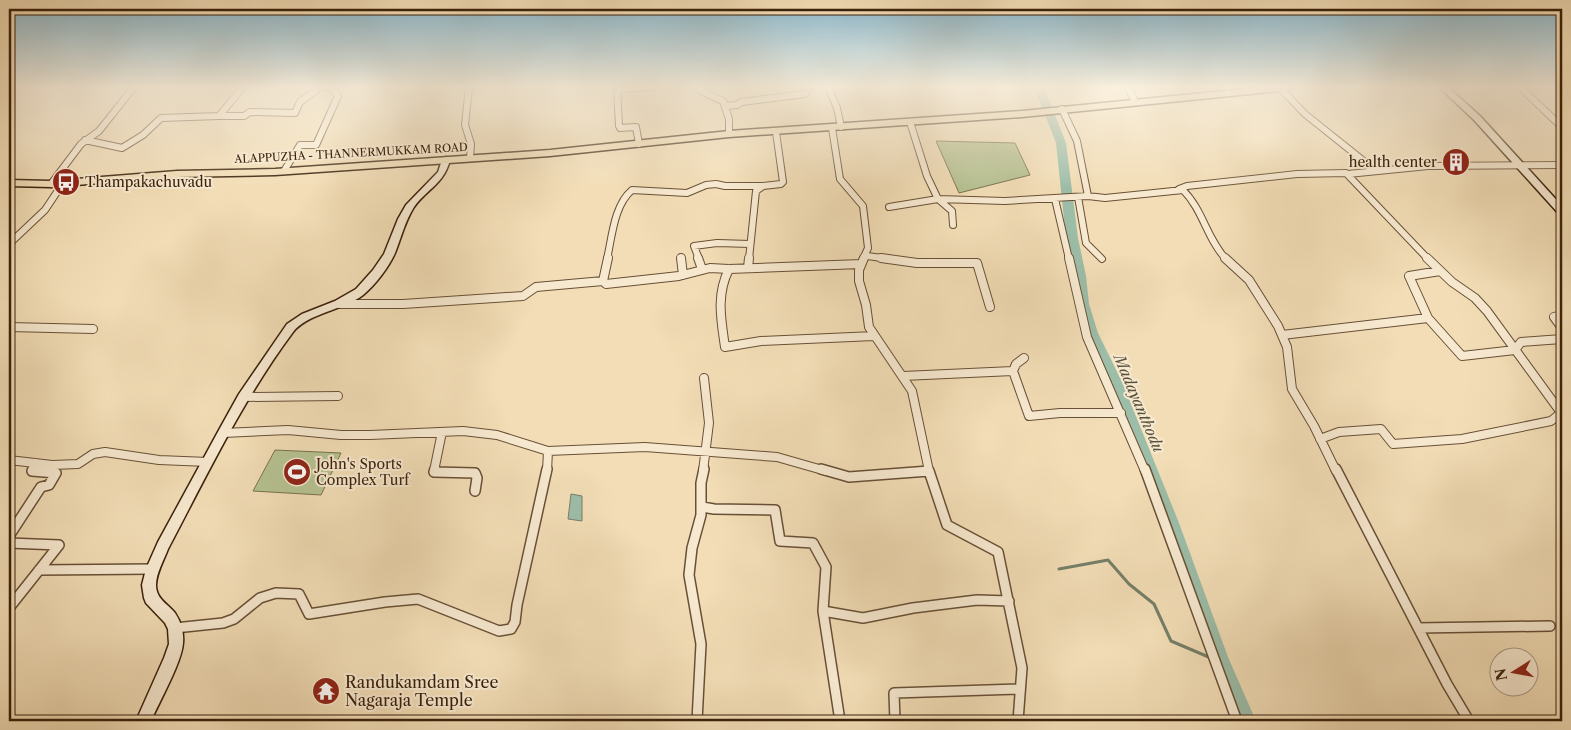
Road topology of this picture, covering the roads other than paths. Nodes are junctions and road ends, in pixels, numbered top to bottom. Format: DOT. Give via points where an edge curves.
graph roads {
  1 [pos="106,121"];
  2 [pos="158,121"];
  3 [pos="327,121"];
  4 [pos="465,121"];
  5 [pos="619,121"];
  6 [pos="729,121"];
  7 [pos="837,121"];
  8 [pos="923,121"];
  9 [pos="1070,121"];
  10 [pos="1314,121"];
  11 [pos="1480,121"];
  12 [pos="910,122"];
  13 [pos="837,128"];
  14 [pos="776,132"];
  15 [pos="729,134"];
  16 [pos="85,140"];
  17 [pos="639,144"];
  18 [pos="470,158"];
  19 [pos="446,160"];
  20 [pos="1520,165"];
  21 [pos="1562,165"];
  22 [pos="1376,170"];
  23 [pos="284,171"];
  24 [pos="1348,174"];
  25 [pos="9,183"];
  26 [pos="63,183"];
  27 [pos="51,184"];
  28 [pos="763,186"];
  29 [pos="1179,189"];
  30 [pos="1088,196"];
  31 [pos="1075,197"];
  32 [pos="1055,199"];
  33 [pos="938,200"];
  34 [pos="889,207"];
  35 [pos="1562,212"];
  36 [pos="953,225"];
  37 [pos="9,244"];
  38 [pos="750,244"];
  39 [pos="867,256"];
  40 [pos="681,258"];
  41 [pos="1102,259"];
  42 [pos="862,264"];
  43 [pos="748,268"];
  44 [pos="702,269"];
  45 [pos="729,269"];
  46 [pos="1440,271"];
  47 [pos="683,275"];
  48 [pos="603,281"];
  49 [pos="339,304"];
  50 [pos="990,306"];
  51 [pos="1562,315"];
  52 [pos="1428,318"];
  53 [pos="9,327"];
  54 [pos="1562,328"];
  55 [pos="94,329"];
  56 [pos="1282,334"];
  57 [pos="874,336"];
  58 [pos="1562,339"];
  59 [pos="1516,350"];
  60 [pos="1024,358"];
  61 [pos="1013,371"];
  62 [pos="903,376"];
  63 [pos="704,378"];
  64 [pos="338,396"];
  65 [pos="243,397"];
  66 [pos="1121,413"];
  67 [pos="1562,413"];
  68 [pos="442,432"];
  69 [pos="223,433"];
  70 [pos="1320,439"];
  71 [pos="548,451"];
  72 [pos="706,451"];
  73 [pos="9,460"];
  74 [pos="208,462"];
  75 [pos="36,463"];
  76 [pos="929,471"];
  77 [pos="475,491"];
  78 [pos="702,507"];
  79 [pos="9,536"];
  80 [pos="9,543"];
  81 [pos="152,569"];
  82 [pos="39,570"];
  83 [pos="1009,602"];
  84 [pos="9,608"];
  85 [pos="823,610"];
  86 [pos="1550,626"];
  87 [pos="175,628"];
  88 [pos="1418,628"];
  89 [pos="1019,689"];
  90 [pos="143,721"];
  91 [pos="697,721"];
  92 [pos="840,721"];
  93 [pos="895,721"];
  94 [pos="1018,721"];
  95 [pos="1237,721"];
  96 [pos="1470,721"];
  1 -- 16 [label="street"];
  2 -- 16 [label="street" via="122,148"];
  3 -- 23 [label="street" via="316,145 300,145"];
  4 -- 18 [label="street" via="471,144"];
  5 -- 17 [label="street" via="620,128 636,127"];
  6 -- 15 [label="street"];
  7 -- 13 [label="street"];
  8 -- 12 [label="main road, ALAPPUZHA - THANNERMUKKAM ROAD"];
  9 -- 30 [label="street" via="1080,144"];
  10 -- 22 [label="street"];
  11 -- 20 [label="street"];
  12 -- 13 [label="main road, ALAPPUZHA - THANNERMUKKAM ROAD"];
  12 -- 33 [label="street"];
  13 -- 14 [label="main road, ALAPPUZHA - THANNERMUKKAM ROAD"];
  13 -- 39 [label="street" via="837,170 840,179 863,206"];
  14 -- 15 [label="main road, ALAPPUZHA - THANNERMUKKAM ROAD"];
  14 -- 28 [label="street" via="784,182"];
  15 -- 17 [label="main road, ALAPPUZHA - THANNERMUKKAM ROAD"];
  16 -- 27 [label="street"];
  17 -- 18 [label="main road, ALAPPUZHA - THANNERMUKKAM ROAD"];
  18 -- 19 [label="main road, ALAPPUZHA - THANNERMUKKAM ROAD"];
  19 -- 23 [label="main road, ALAPPUZHA - THANNERMUKKAM ROAD"];
  19 -- 49 [label="street" via="442,173 411,205 389,255 377,273 360,292"];
  20 -- 21 [label="street"];
  20 -- 22 [label="street" via="1448,164"];
  20 -- 35 [label="street"];
  22 -- 24 [label="street"];
  23 -- 26 [label="main road, ALAPPUZHA - THANNERMUKKAM ROAD" via="177,174"];
  24 -- 29 [label="street" via="1297,174"];
  24 -- 46 [label="street"];
  25 -- 27 [label="main road, ALAPPUZHA - THANNERMUKKAM ROAD"];
  26 -- 27 [label="main road, ALAPPUZHA - THANNERMUKKAM ROAD"];
  26 -- 37 [label="street" via="40,218"];
  28 -- 38 [label="street" via="756,191"];
  28 -- 48 [label="street" via="716,184 687,192 632,190 624,197 614,227"];
  29 -- 30 [label="street" via="1105,198"];
  29 -- 56 [label="street" via="1188,194 1223,256 1251,282"];
  30 -- 31 [label="street"];
  31 -- 32 [label="street"];
  31 -- 41 [label="street" via="1086,244"];
  32 -- 33 [label="street"];
  32 -- 66 [label="street" via="1087,337"];
  33 -- 34 [label="street"];
  33 -- 36 [label="street" via="952,211"];
  38 -- 43 [label="street"];
  38 -- 44 [label="street" via="694,246"];
  39 -- 42 [label="street"];
  39 -- 50 [label="street" via="917,263 977,263"];
  40 -- 47 [label="street"];
  42 -- 43 [label="street"];
  42 -- 57 [label="street" via="859,281"];
  43 -- 45 [label="street"];
  44 -- 45 [label="street"];
  44 -- 47 [label="street"];
  45 -- 57 [label="street" via="722,282 719,301 725,347 747,342"];
  46 -- 52 [label="street" via="1409,276"];
  46 -- 59 [label="street" via="1487,310"];
  47 -- 48 [label="street" via="606,284"];
  48 -- 49 [label="street" via="536,287 523,296 403,304"];
  49 -- 65 [label="street" via="306,317 291,327"];
  51 -- 54 [label="street" via="1554,317"];
  52 -- 56 [label="street"];
  52 -- 59 [label="street" via="1462,356"];
  53 -- 55 [label="street"];
  56 -- 70 [label="street" via="1289,356 1288,374 1293,391 1318,430"];
  57 -- 62 [label="street"];
  58 -- 59 [label="street" via="1521,342"];
  59 -- 67 [label="street"];
  60 -- 61 [label="street"];
  61 -- 62 [label="street"];
  61 -- 66 [label="street" via="1029,416"];
  62 -- 76 [label="street" via="912,391"];
  63 -- 72 [label="street" via="709,423"];
  64 -- 65 [label="street"];
  65 -- 69 [label="street"];
  66 -- 95 [label="street" via="1141,459"];
  67 -- 70 [label="street" via="1551,421 1517,430 1445,440 1393,444 1381,429 1339,432"];
  68 -- 69 [label="street" via="341,435 288,430"];
  68 -- 71 [label="street" via="497,435"];
  68 -- 77 [label="street" via="434,472 475,473"];
  69 -- 74 [label="street"];
  70 -- 88 [label="street"];
  71 -- 72 [label="street" via="645,447"];
  71 -- 87 [label="street" via="547,471 512,629 499,630 476,623 418,599 309,614 299,594 276,593 260,598 234,619 223,623"];
  72 -- 76 [label="street" via="777,457 849,477"];
  72 -- 78 [label="street" via="701,483"];
  73 -- 75 [label="street"];
  74 -- 75 [label="street" via="159,460 105,452 93,454 78,464"];
  74 -- 81 [label="street"];
  75 -- 79 [label="street" via="32,471 56,473 49,485 41,487"];
  76 -- 83 [label="street" via="947,525 998,552"];
  78 -- 85 [label="street" via="775,510 780,541 813,543 826,567"];
  78 -- 91 [label="street" via="689,575 701,644"];
  80 -- 82 [label="street" via="59,545"];
  81 -- 82 [label="street"];
  81 -- 87 [label="street" via="151,598"];
  82 -- 84 [label="street"];
  83 -- 85 [label="street" via="977,600 863,618"];
  83 -- 89 [label="street" via="1022,668"];
  85 -- 92 [label="street"];
  86 -- 88 [label="street"];
  87 -- 90 [label="street" via="176,644 171,660"];
  88 -- 96 [label="street"];
  89 -- 93 [label="street" via="894,693"];
  89 -- 94 [label="street"];
}
